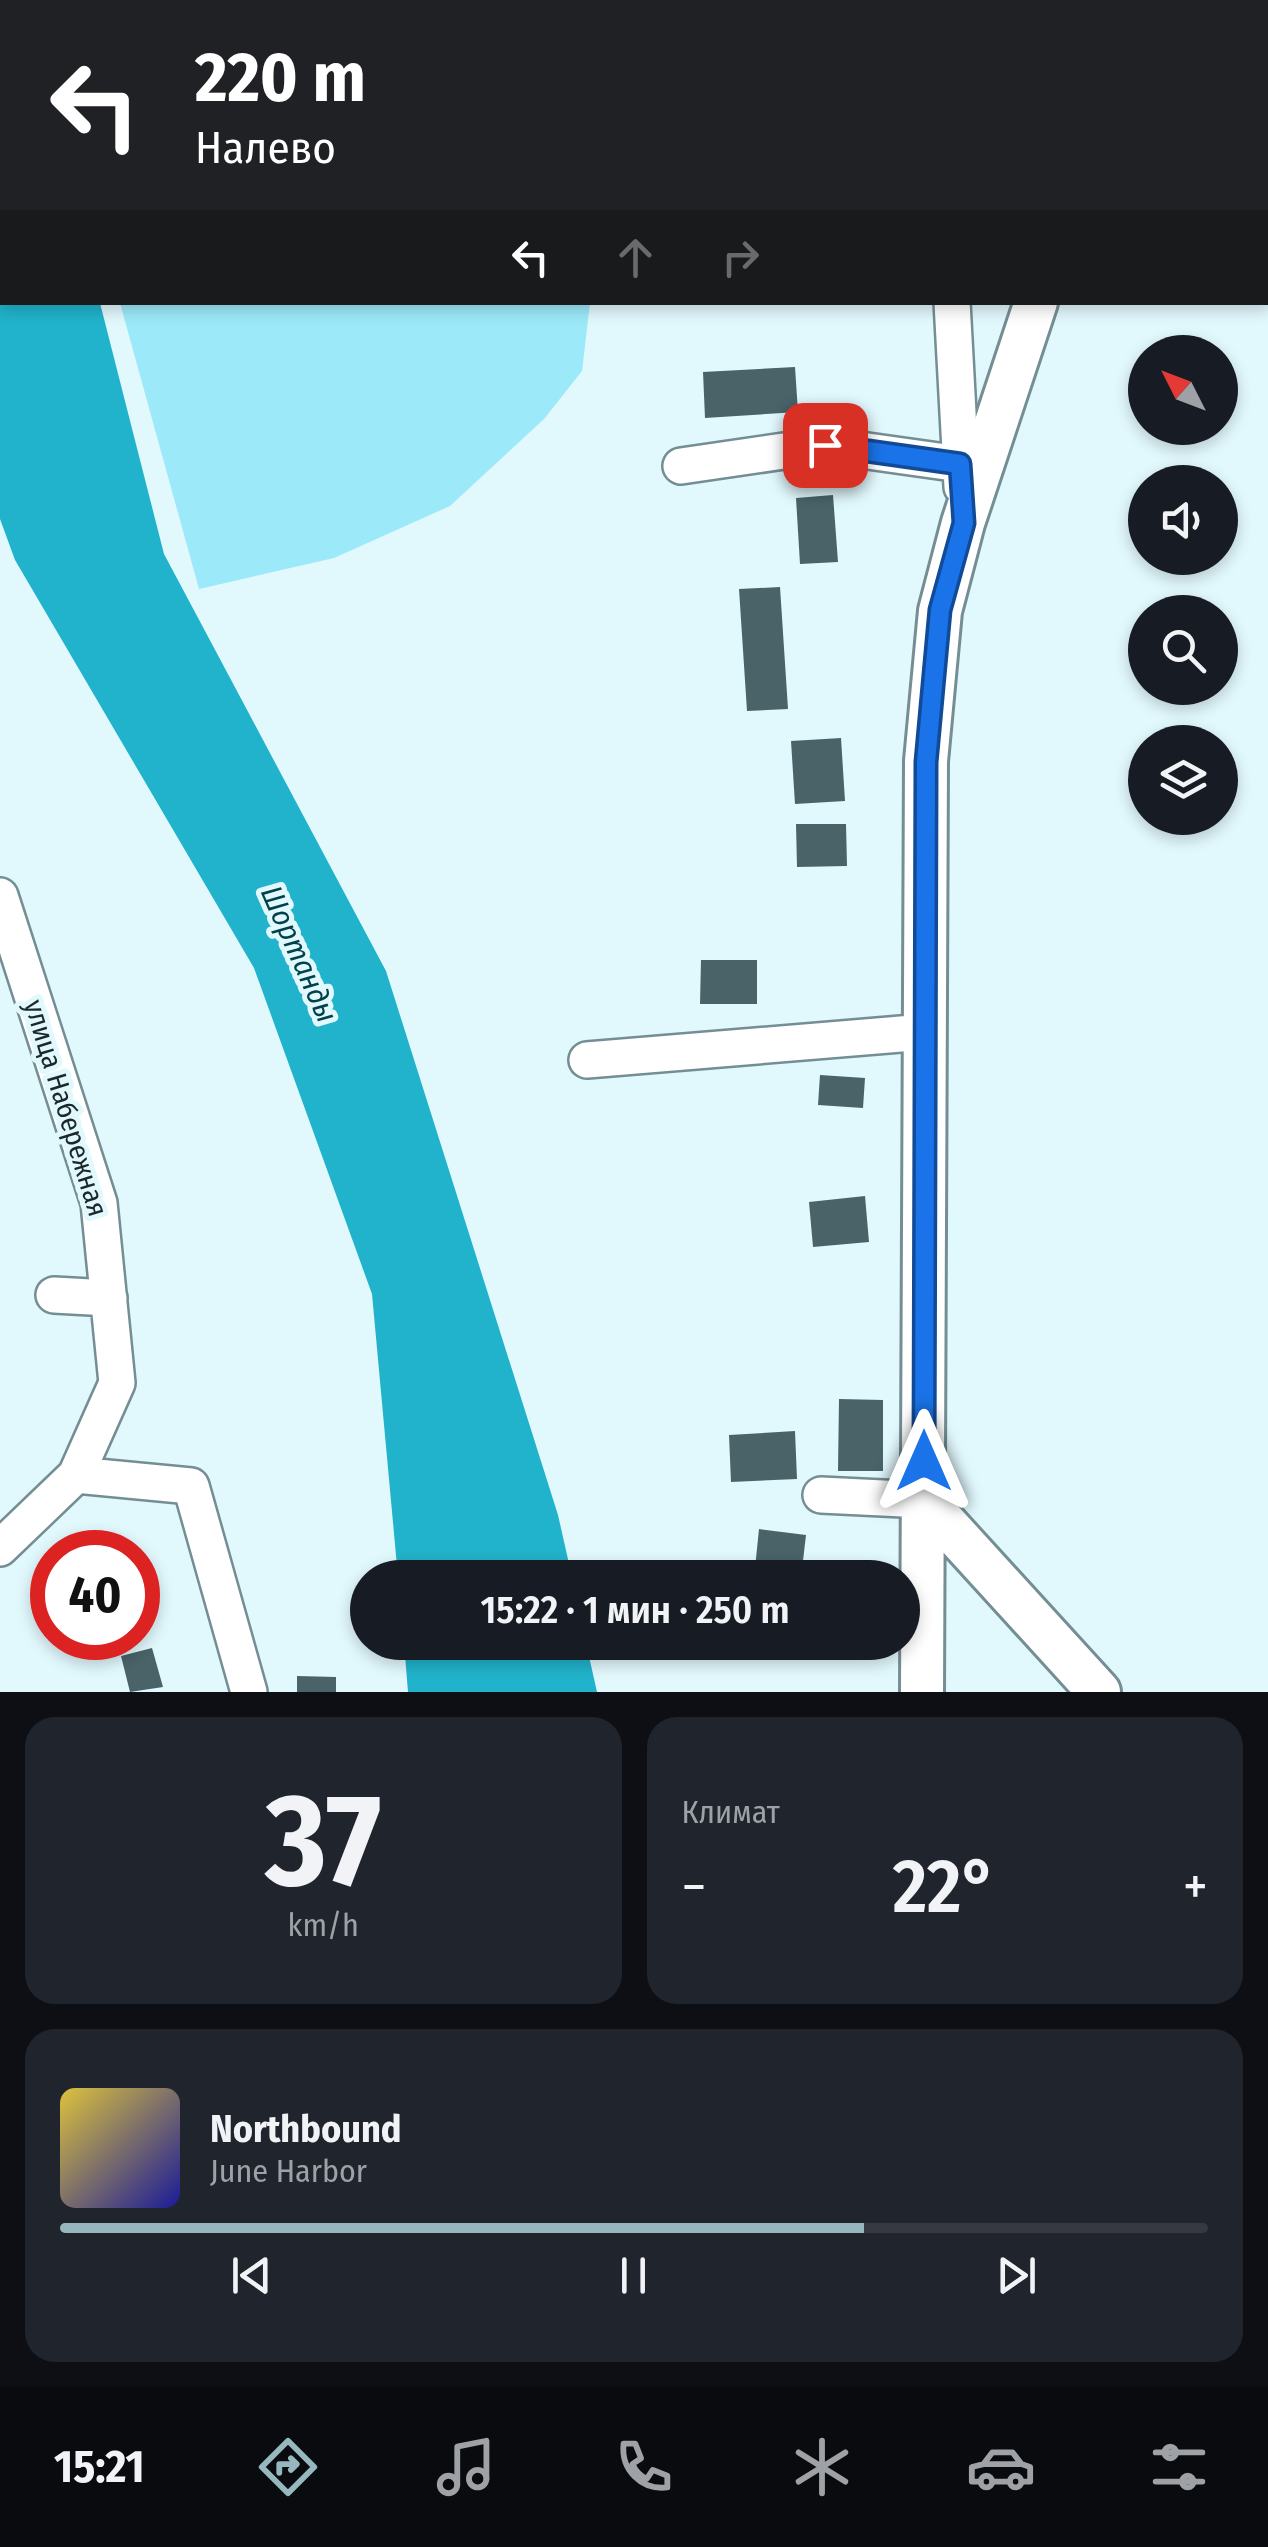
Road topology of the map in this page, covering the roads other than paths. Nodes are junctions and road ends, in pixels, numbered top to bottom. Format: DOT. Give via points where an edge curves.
graph roads {
  1 [pos="952,305"];
  2 [pos="1035,305"];
  3 [pos="960,464"];
  4 [pos="681,466"];
  5 [pos="964,523"];
  6 [pos="0,896"];
  7 [pos="925,1032"];
  8 [pos="587,1060"];
  9 [pos="54,1295"];
  10 [pos="109,1298"];
  11 [pos="76,1475"];
  12 [pos="821,1495"];
  13 [pos="924,1500"];
  14 [pos="0,1548"];
  15 [pos="249,1692"];
  16 [pos="922,1692"];
  17 [pos="1099,1692"];
  1 -- 3 [label="street"];
  2 -- 5 [label="street"];
  3 -- 4 [label="street" via="825,445"];
  3 -- 5 [label="street"];
  5 -- 7 [label="street" via="940,610 926,762"];
  6 -- 10 [label="street, улица Набережная" via="100,1202"];
  7 -- 8 [label="street"];
  7 -- 13 [label="street"];
  9 -- 10 [label="street"];
  10 -- 11 [label="street, улица Набережная" via="117,1383"];
  11 -- 14 [label="street"];
  11 -- 15 [label="street" via="191,1486"];
  12 -- 13 [label="street"];
  13 -- 16 [label="street"];
  13 -- 17 [label="street"];
}
